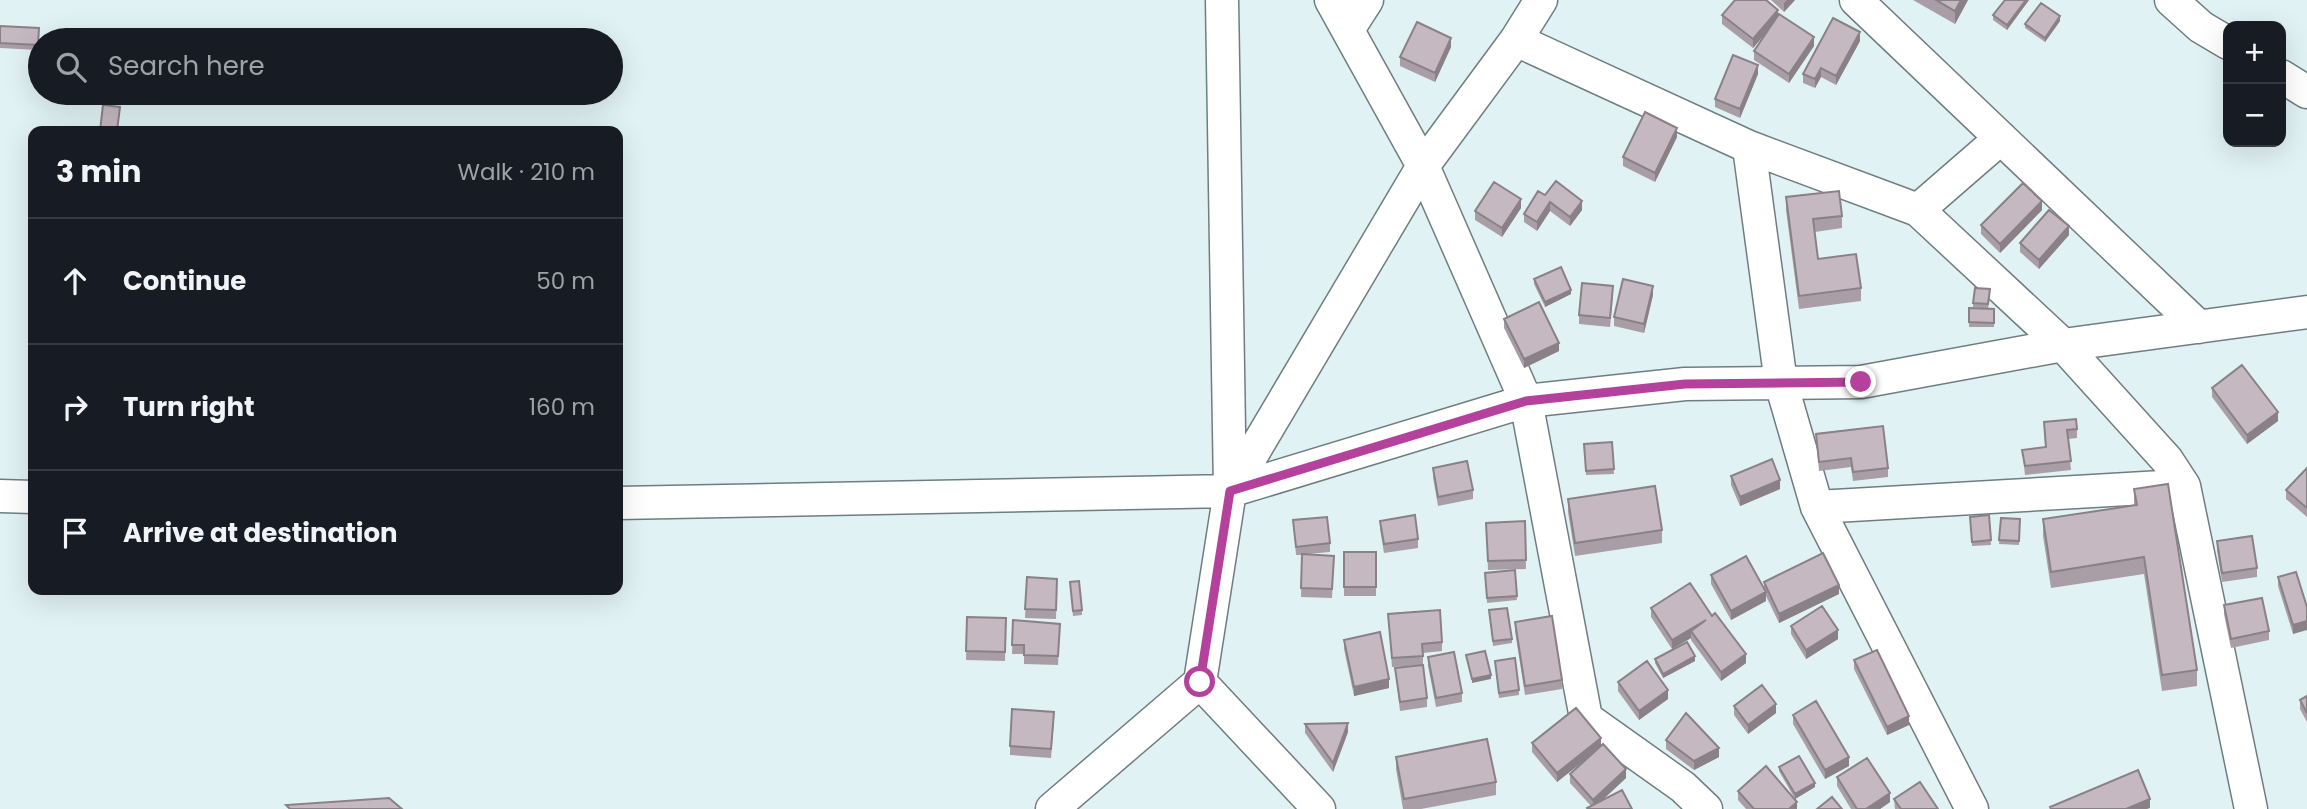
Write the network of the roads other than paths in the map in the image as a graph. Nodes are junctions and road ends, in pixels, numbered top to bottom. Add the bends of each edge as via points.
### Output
1 (1222, 0) edge
2 (1331, 0) edge
3 (1367, 0) edge
4 (1541, 0) edge
5 (1856, 0) edge
6 (2171, 0) edge
7 (1349, 28) junction
8 (1516, 40) junction
9 (2223, 40) edge
10 (2286, 79) edge
11 (2307, 92) edge
12 (2001, 138) junction
13 (1749, 147) junction
14 (1423, 166) junction
15 (1918, 209) junction
16 (2307, 312) edge
17 (2199, 327) junction
18 (2063, 345) junction
19 (1781, 383) junction
20 (1526, 401) junction
21 (2184, 486) junction
22 (1230, 491) junction
23 (0, 496) edge
24 (28, 496) edge
25 (623, 503) edge
26 (1816, 507) junction
27 (1200, 682) junction
28 (1052, 809) edge
29 (1319, 809) edge
30 (1706, 809) edge
31 (1972, 809) edge
32 (2251, 809) edge

1 - 22 street
2 - 7 street
3 - 7 street
4 - 8 street
5 - 12 street
6 - 9 street
7 - 14 street
8 - 13 street
8 - 14 street
10 - 11 street
12 - 15 street
12 - 17 street
13 - 15 street
13 - 19 street
14 - 20 street
14 - 22 street
15 - 18 street
16 - 17 street
17 - 18 street
18 - 19 street via 1861,382
18 - 21 street via 2167,460
19 - 20 street via 1685,384
19 - 26 street
20 - 22 street
20 - 30 street via 1586,718 1683,787
21 - 26 street
21 - 32 street
22 - 25 street
22 - 27 street
23 - 24 street
26 - 31 street
27 - 28 street
27 - 29 street

